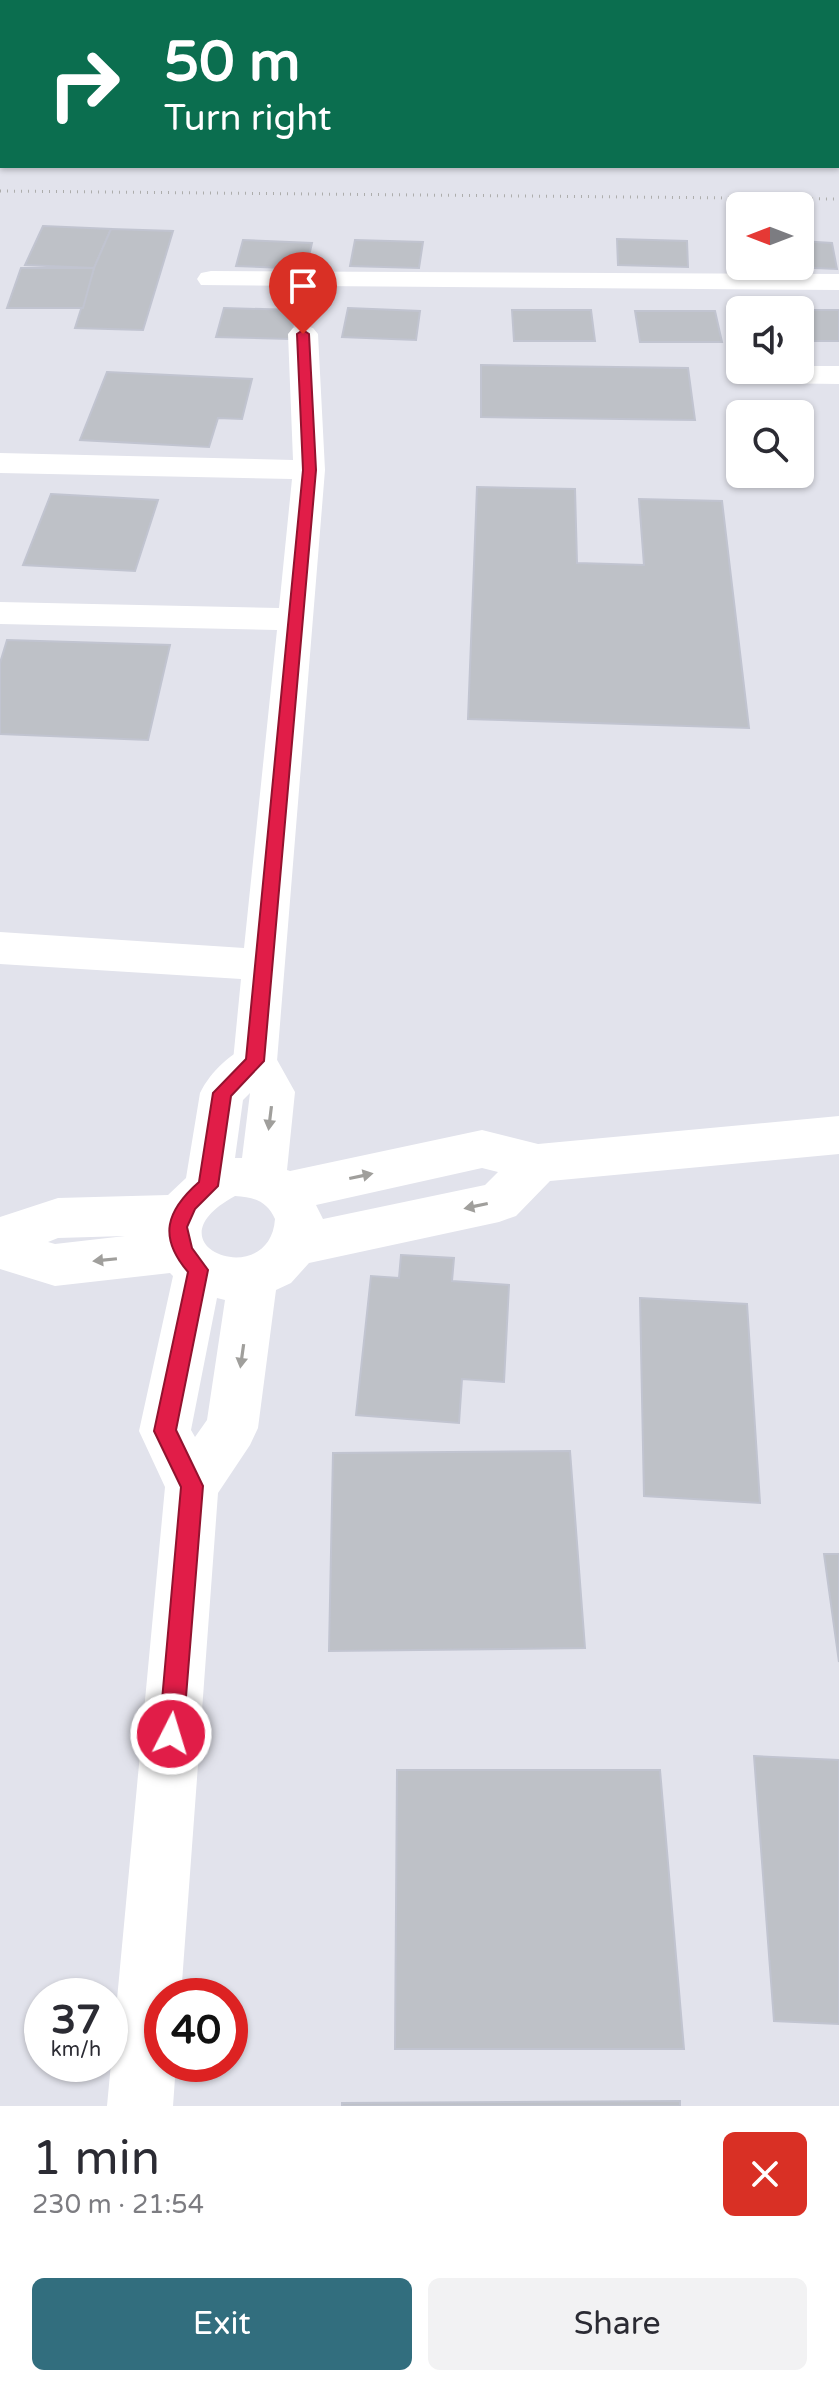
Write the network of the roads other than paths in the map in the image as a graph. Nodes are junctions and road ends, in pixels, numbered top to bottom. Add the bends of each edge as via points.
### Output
1 (211, 279) dead end
2 (839, 282) edge
3 (303, 334) dead end
4 (814, 375) edge
5 (839, 375) edge
6 (0, 463) edge
7 (309, 470) junction
8 (0, 613) edge
9 (296, 619) junction
10 (0, 948) edge
11 (264, 965) junction
12 (255, 1061) junction
13 (839, 1135) edge
14 (538, 1163) junction
15 (274, 1186) junction
16 (192, 1230) junction
17 (0, 1238) edge
18 (294, 1246) junction
19 (0, 1248) edge
20 (253, 1278) junction
21 (192, 1486) junction
22 (140, 2106) edge

1 - 2 street
3 - 7 street
4 - 5 street
6 - 7 street
7 - 9 street
8 - 9 street
9 - 11 street
10 - 11 street
11 - 12 street
12 -> 15 street via 273,1092
12 - 16 street via 222,1093
13 - 14 street
15 -> 14 street via 482,1149
14 -> 18 street via 499,1202
15 - 16 street via 235,1177
15 - 18 street via 299,1217
16 - 17 street via 58,1218
16 -> 19 street via 55,1265
16 - 20 street via 214,1278
16 - 21 street via 165,1431
18 - 20 street via 285,1260
20 -> 21 street via 232,1428
21 - 22 street

